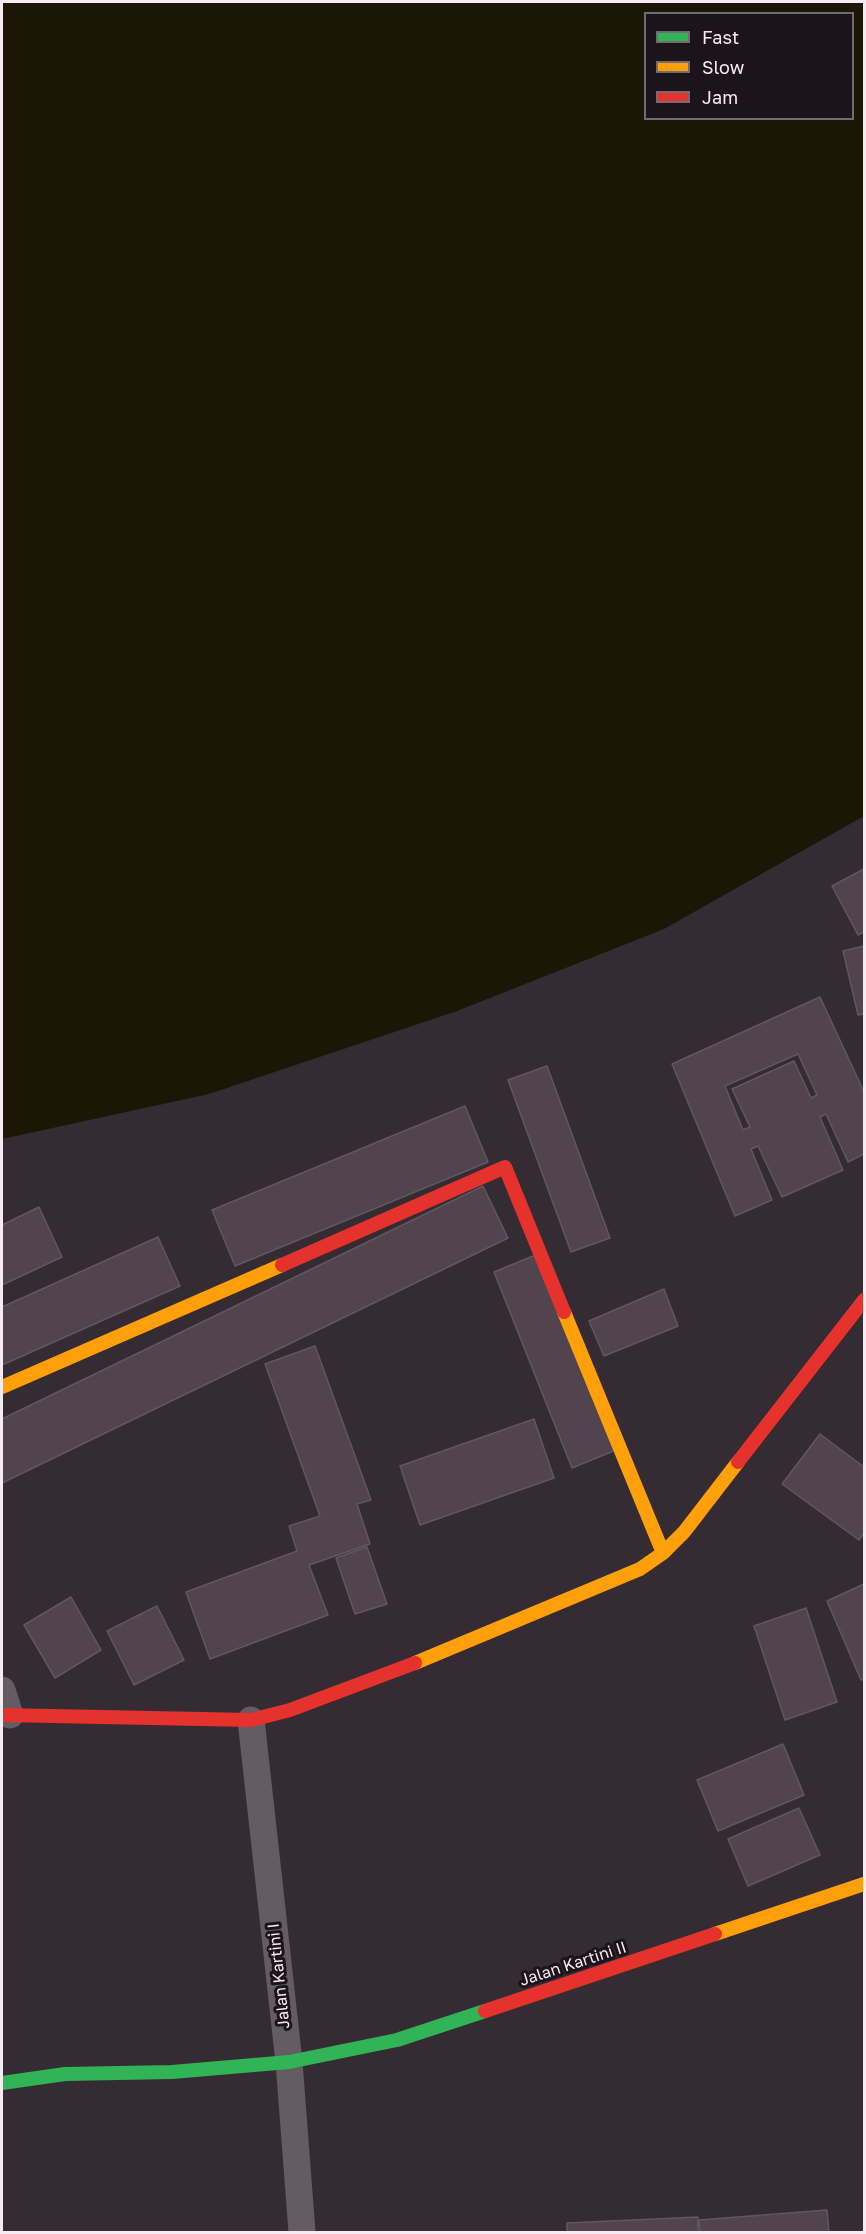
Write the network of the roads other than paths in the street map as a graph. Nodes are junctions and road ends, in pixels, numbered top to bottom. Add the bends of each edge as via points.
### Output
1 (864, 1300) edge
2 (2, 1387) edge
3 (663, 1553) junction
4 (2, 1690) edge
5 (6, 1715) edge
6 (251, 1720) junction
7 (864, 1884) edge
8 (289, 2062) junction
9 (2, 2083) edge
10 (302, 2232) edge

1 - 3 main road via 684,1532
2 - 3 main road via 505,1167
3 - 6 main road via 640,1569 394,1672
4 - 5 street
5 - 6 main road
6 - 8 street, Jalan Kartini I
7 - 8 main road, Jalan Kartini II via 397,2040
8 - 9 main road, Jalan Kartini II via 172,2072 65,2074
8 - 10 street, Jalan Kartini I

